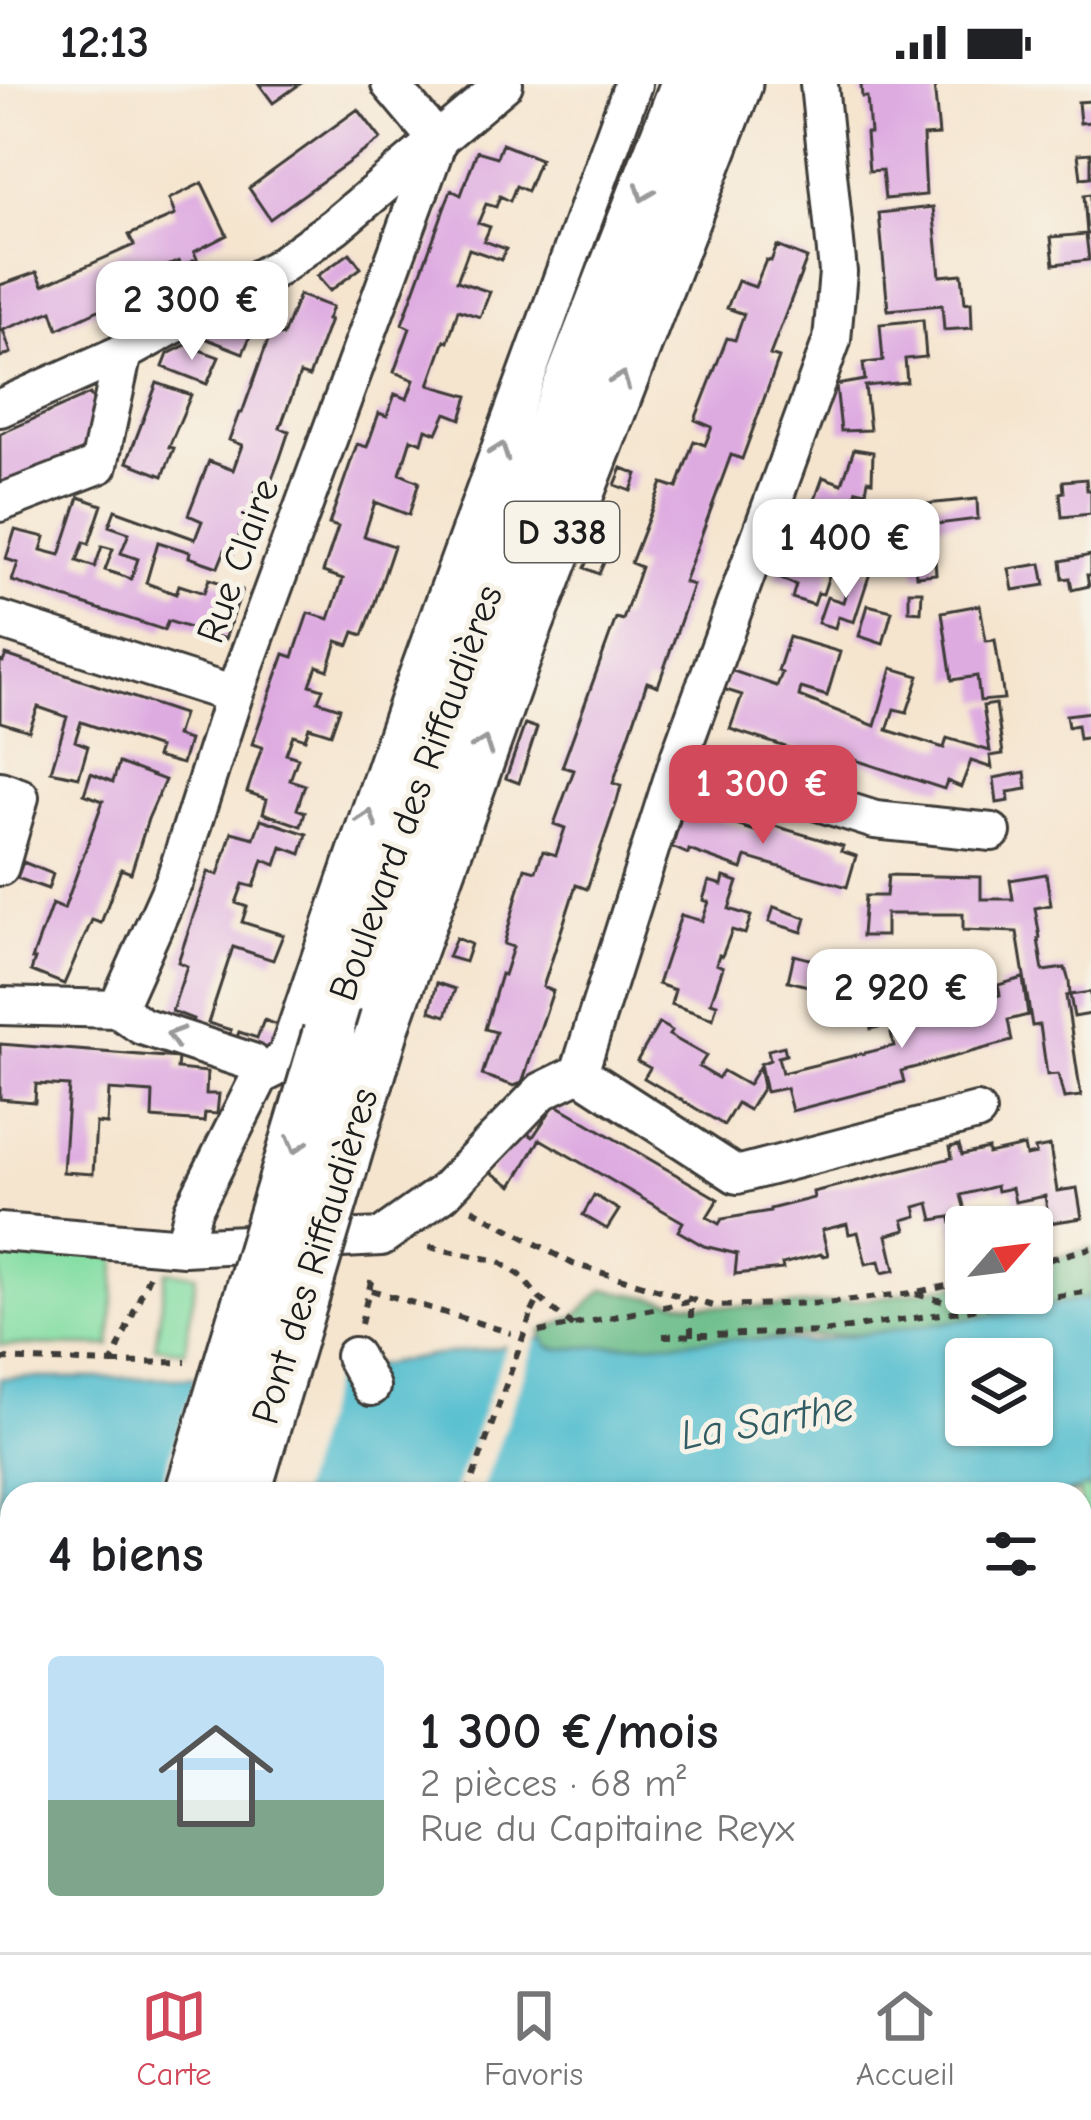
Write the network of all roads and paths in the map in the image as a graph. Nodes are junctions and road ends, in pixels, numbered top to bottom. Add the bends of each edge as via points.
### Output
1 (390, 84) edge
2 (504, 84) edge
3 (633, 84) edge
4 (687, 84) edge
5 (736, 84) edge
6 (819, 84) edge
7 (438, 141) junction
8 (123, 353) junction
9 (0, 408) edge
10 (0, 503) edge
11 (0, 620) edge
12 (234, 695) junction
13 (679, 758) junction
14 (0, 790) edge
15 (992, 832) dead end
16 (0, 867) edge
17 (0, 1006) edge
18 (117, 1009) junction
19 (386, 1018) joint
20 (329, 1033) joint
21 (579, 1073) junction
22 (260, 1076) junction
23 (977, 1112) dead end
24 (442, 1193) junction
25 (0, 1232) edge
26 (381, 1237) junction
27 (184, 1247) junction
28 (1091, 1248) edge
29 (1053, 1258) edge
30 (945, 1286) edge
31 (369, 1290) dead end
32 (1091, 1291) edge
33 (912, 1293) junction
34 (1053, 1297) edge
35 (538, 1298) junction
36 (692, 1301) junction
37 (945, 1302) edge
38 (947, 1314) edge
39 (573, 1326) junction
40 (511, 1333) dead end
41 (539, 1333) dead end
42 (663, 1336) dead end
43 (691, 1336) junction
44 (0, 1359) edge
45 (201, 1361) dead end
46 (112, 1364) junction
47 (195, 1482) edge
48 (248, 1482) edge
49 (471, 1482) edge

1 - 7 street
2 - 7 street
22 -> 3 street via 286,1055
4 -> 20 highway, Boulevard des Riffaudières / D 338 via 470,641
19 -> 5 highway, Boulevard des Riffaudières / D 338 via 524,632
6 - 13 street via 838,272 832,340
7 - 8 street via 277,268
7 - 12 street, Rue Claire
8 - 9 street
8 - 10 street via 99,465
11 - 12 street
12 - 18 street, Rue Claire via 175,879
13 - 15 street via 875,820
13 - 21 street
14 - 16 street via 20,797
17 - 18 street
22 -> 18 street via 252,1062 142,1026
19 - 48 highway, Pont des Riffaudières / D 338, bridge
20 -> 47 highway, Pont des Riffaudières / D 338, bridge
21 - 23 street via 737,1174
21 - 24 street via 542,1091
22 - 27 street
24 - 26 street
24 - 36 path via 573,1264
25 - 27 street
26 - 27 street
26 - 35 path via 498,1261
27 - 46 path via 149,1274
28 - 29 path
30 - 33 path
31 - 40 path
32 - 34 path
33 - 36 path via 826,1304
33 - 37 path
35 - 39 path
35 - 49 path, bridge
36 - 39 path
36 - 43 path
38 - 43 path via 823,1332
39 - 41 path
42 - 43 path
44 - 46 path
45 - 46 path

